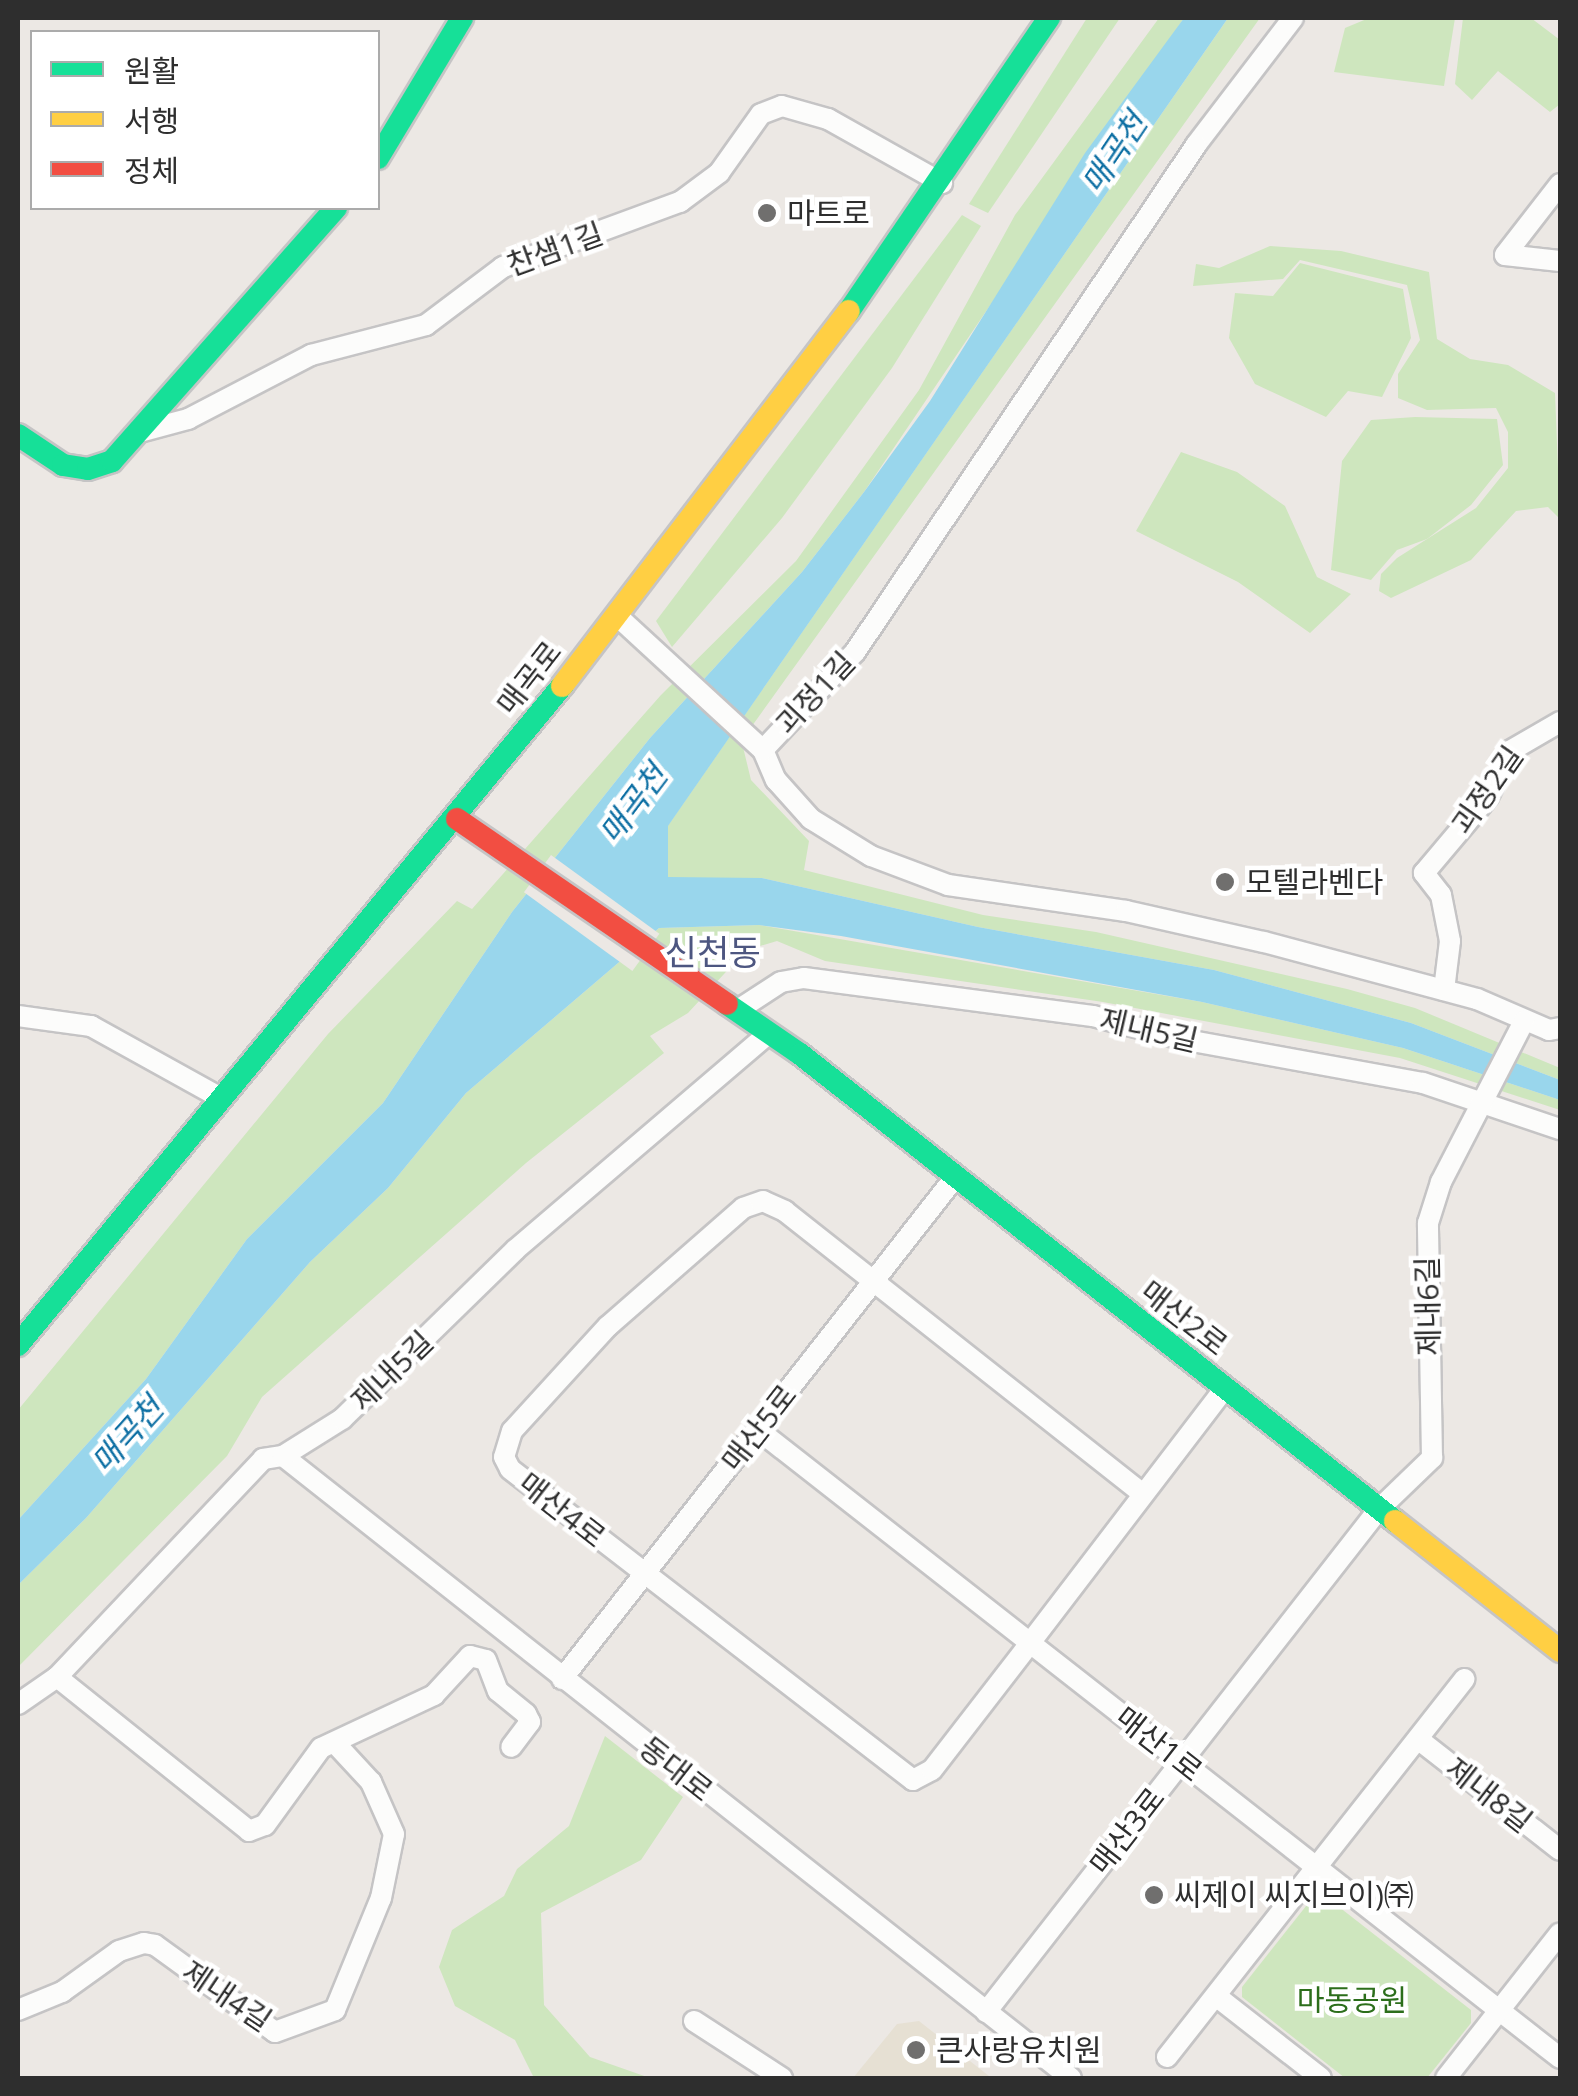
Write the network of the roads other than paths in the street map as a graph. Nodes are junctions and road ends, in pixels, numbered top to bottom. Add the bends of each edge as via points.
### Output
1 (462, 18) edge
2 (1049, 18) edge
3 (1293, 18) edge
4 (380, 155) edge
5 (942, 183) junction
6 (1560, 184) edge
7 (334, 210) edge
8 (1560, 261) edge
9 (143, 431) junction
10 (21, 444) edge
11 (616, 616) junction
12 (1560, 722) edge
13 (763, 750) junction
14 (457, 819) junction
15 (1444, 990) junction
16 (730, 1005) junction
17 (18, 1016) edge
18 (1560, 1028) edge
19 (1520, 1030) junction
20 (770, 1032) junction
21 (221, 1098) junction
22 (1485, 1098) junction
23 (1560, 1129) edge
24 (956, 1176) junction
25 (874, 1281) junction
26 (18, 1345) edge
27 (1224, 1388) junction
28 (758, 1430) junction
29 (283, 1456) junction
30 (1143, 1494) junction
31 (1379, 1509) junction
32 (644, 1574) junction
33 (1030, 1643) junction
34 (1560, 1651) edge
35 (56, 1677) junction
36 (562, 1679) junction
37 (1464, 1679) dead end
38 (18, 1704) edge
39 (1418, 1739) junction
40 (334, 1742) junction
41 (511, 1747) dead end
42 (1181, 1762) junction
43 (1560, 1850) edge
44 (1318, 1868) junction
45 (1560, 1934) edge
46 (1216, 1996) junction
47 (18, 2010) edge
48 (1499, 2010) junction
49 (986, 2012) junction
50 (694, 2022) dead end
51 (1167, 2058) dead end
52 (1560, 2058) edge
53 (782, 2078) edge
54 (1071, 2078) edge
55 (1321, 2078) edge
56 (1446, 2078) edge

1 - 4 street
2 - 5 street, 매곡로
3 - 13 street, 괴정1길 via 1196,145 854,652
5 - 9 street, 찬샘1길 via 828,119 782,106 761,114 719,173 680,202 503,266 426,325 311,355 188,419
5 - 11 street, 매곡로 via 753,444
6 - 8 street via 1505,255
7 - 9 street
9 - 10 street via 112,461 88,469 63,466
11 - 13 street
11 - 14 street, 매곡로
12 - 15 street, 괴정2길 via 1510,751 1488,796 1424,872 1441,895 1450,941
13 - 15 street, 괴정1길 via 776,780 810,818 871,856 948,885 1126,910
14 - 16 street, 매산2로
14 - 21 street, 매곡로
15 - 19 street, 괴정1길
16 - 20 street, 매산2로
16 - 22 street, 제내5길 via 804,978 904,989 1093,1016
17 - 21 street via 91,1026
18 - 19 street, 괴정1길
19 - 22 street, 제내6길
20 - 24 street, 매산2로
20 - 29 street, 제내5길 via 516,1250 342,1419
21 - 26 street, 매곡로
22 - 23 street, 제내5길
22 - 31 street, 제내6길 via 1440,1182 1428,1223 1432,1458
24 - 25 street, 매산5로
24 - 27 street, 매산2로
25 - 28 street, 매산5로
25 - 30 street, 매산4로
25 - 32 street, 매산4로 via 785,1210 752,1202 608,1326 512,1431 504,1457 510,1469
27 - 30 street, 매산4로
27 - 31 street, 매산2로
28 - 32 street, 매산5로
28 - 33 street, 매산1로
29 - 35 street, 제내5길 via 263,1459
29 - 36 street, 동대로
30 - 33 street, 매산4로
31 - 34 street, 매산2로
31 - 42 street, 매산3로
32 - 33 street, 매산4로 via 914,1780 932,1770
32 - 36 street, 매산5로
33 - 42 street, 매산1로
35 - 38 street, 제내5길
35 - 40 street via 249,1832 265,1825 307,1760
36 - 49 street, 동대로
37 - 39 street, 제내8길
39 - 43 street, 제내8길
39 - 44 street, 제내8길
40 - 41 street via 424,1701 476,1656 490,1666 498,1691 530,1722
40 - 47 street, 제내4길 via 372,1782 394,1834 382,1898 335,2010 275,2032 156,1945 144,1944 119,1951 62,1992
42 - 44 street, 매산1로
42 - 49 street, 매산3로
44 - 46 street, 제내8길
44 - 48 street, 매산1로
45 - 48 street
46 - 51 street, 제내8길
46 - 55 street
48 - 52 street, 매산1로
48 - 56 street
49 - 54 street, 동대로
50 - 53 street

